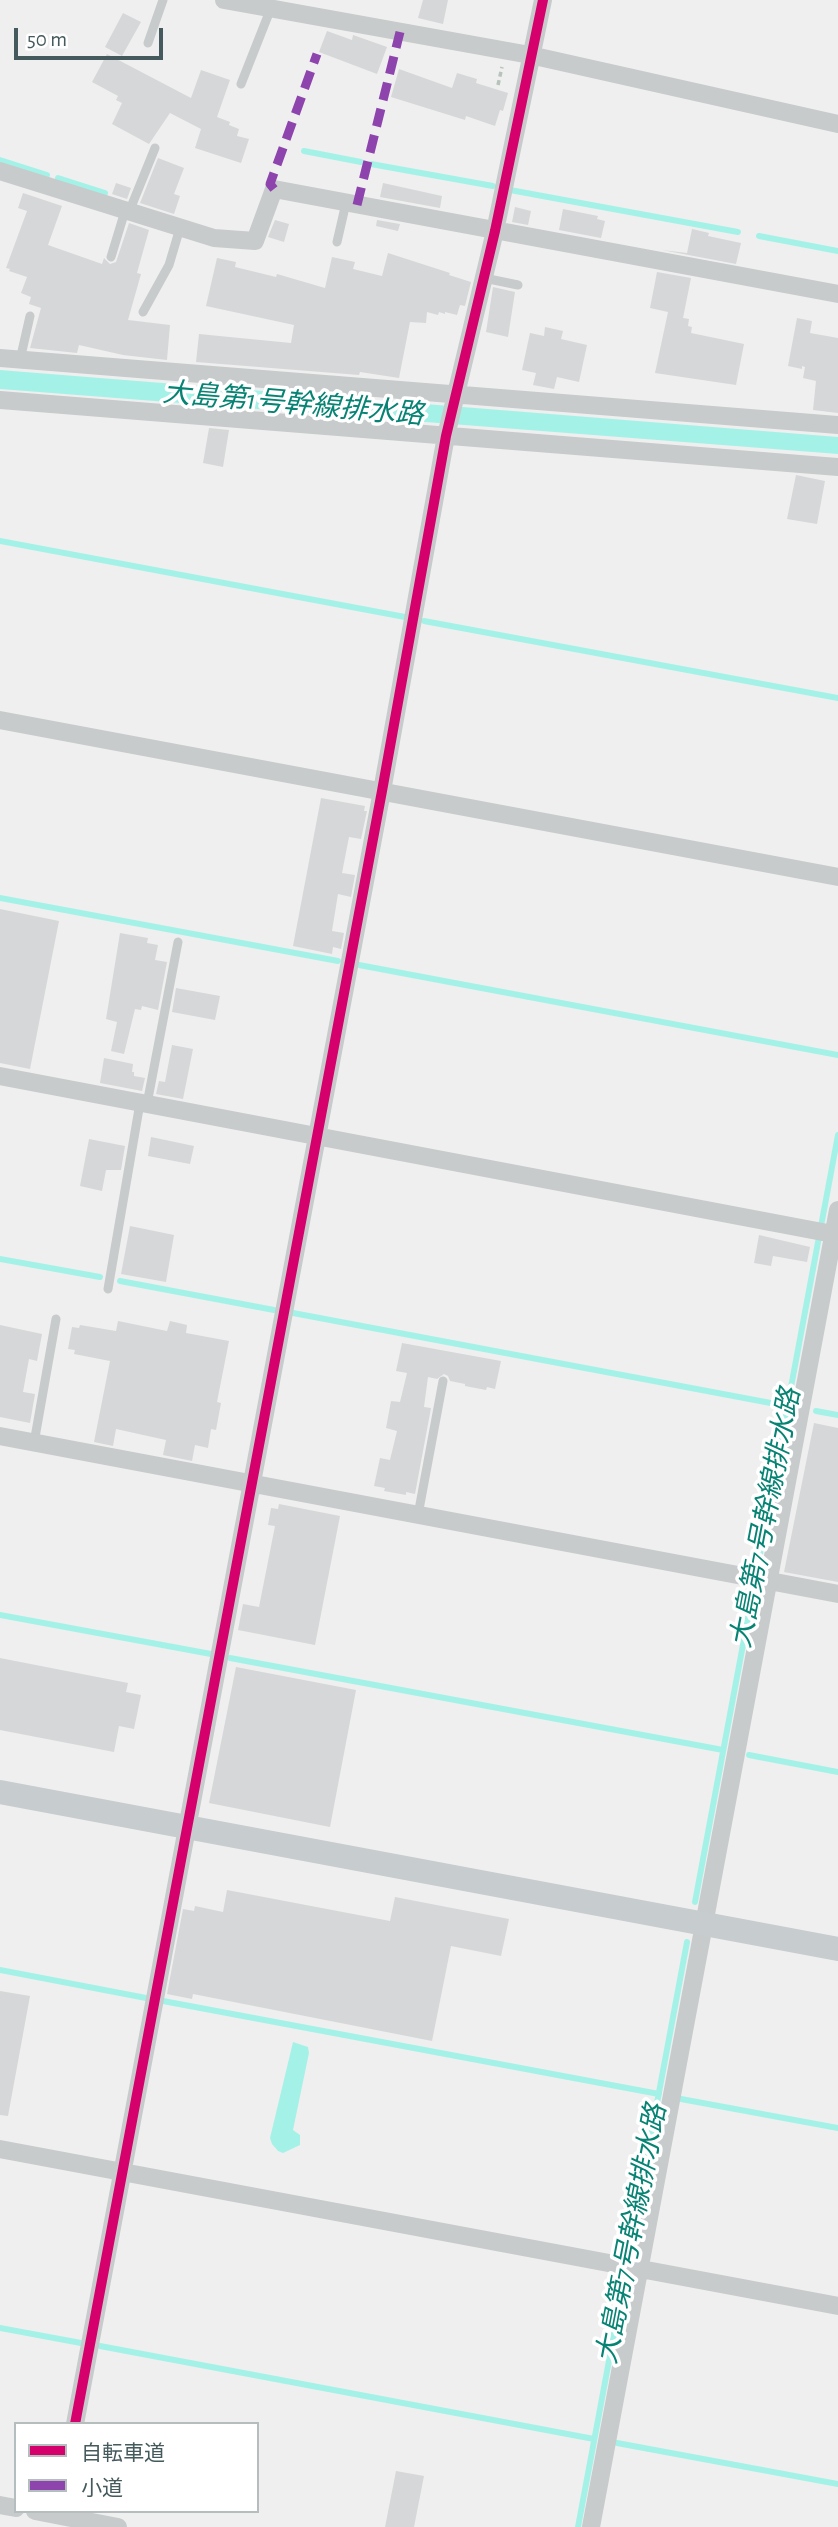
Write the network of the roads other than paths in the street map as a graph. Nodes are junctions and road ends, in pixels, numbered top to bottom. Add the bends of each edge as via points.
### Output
1 (163, 0) edge
2 (224, 0) edge
3 (543, 0) edge
4 (271, 8) junction
5 (148, 43) dead end
6 (530, 55) junction
7 (241, 84) dead end
8 (838, 124) edge
9 (155, 148) dead end
10 (0, 171) edge
11 (346, 203) junction
12 (127, 211) junction
13 (180, 228) junction
14 (495, 231) junction
15 (337, 242) dead end
16 (111, 257) dead end
17 (484, 278) junction
18 (518, 285) dead end
19 (838, 294) edge
20 (144, 312) dead end
21 (30, 316) dead end
22 (0, 359) edge
23 (20, 360) junction
24 (455, 398) junction
25 (0, 400) edge
26 (838, 425) edge
27 (447, 433) junction
28 (838, 467) edge
29 (0, 720) edge
30 (382, 791) junction
31 (838, 877) edge
32 (178, 942) dead end
33 (0, 1076) edge
34 (144, 1103) junction
35 (317, 1136) junction
36 (838, 1210) edge
37 (829, 1232) edge
38 (108, 1289) dead end
39 (56, 1319) dead end
40 (443, 1381) dead end
41 (0, 1436) edge
42 (34, 1443) junction
43 (251, 1484) junction
44 (418, 1515) junction
45 (760, 1580) junction
46 (838, 1594) edge
47 (0, 1792) edge
48 (187, 1827) junction
49 (704, 1924) junction
50 (838, 1949) edge
51 (0, 2149) edge
52 (122, 2172) junction
53 (630, 2267) junction
54 (838, 2306) edge
55 (75, 2422) edge
56 (58, 2513) edge
57 (116, 2527) edge
58 (591, 2527) edge

1 - 5 lane
2 - 4 street
3 - 6 street
4 - 6 street
4 - 7 lane
6 - 8 street
6 - 14 street
9 - 12 lane
10 - 12 street
11 - 13 street via 274,189 255,241 214,239
11 - 14 street
11 - 15 lane
12 - 13 street
12 - 16 lane
13 - 20 lane via 169,265
14 - 17 street
14 - 19 street
17 - 18 lane
17 - 24 street
21 - 23 lane
22 - 23 street
23 - 24 street
24 - 26 street
24 - 27 street
25 - 27 street
27 - 28 street
27 - 30 street
29 - 30 street
30 - 31 street
30 - 35 street
32 - 34 lane
33 - 34 street
34 - 35 street
34 - 38 lane
35 - 37 street
35 - 43 street
36 - 37 street
37 - 45 street
39 - 42 lane
40 - 44 lane
41 - 42 street
42 - 43 street
43 - 44 street
43 - 48 street
44 - 45 street
45 - 46 street
45 - 49 street
47 - 48 street
48 - 49 street
48 - 52 street
49 - 50 street
49 - 53 street
51 - 52 street
52 - 53 street
52 - 55 street
53 - 54 street
53 - 58 street
56 - 57 street

